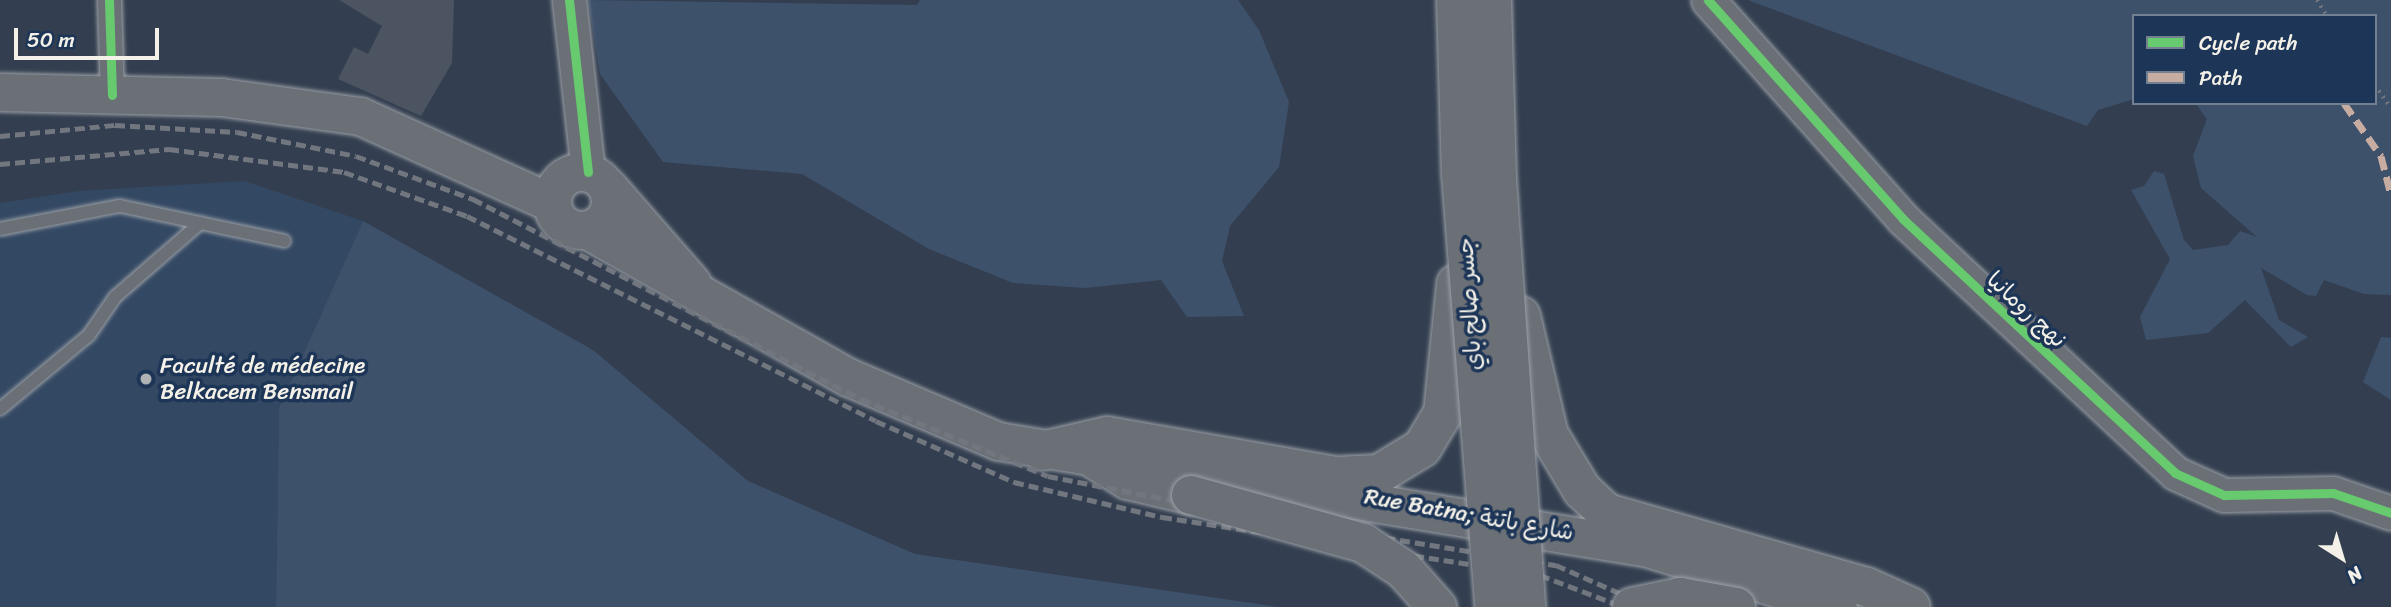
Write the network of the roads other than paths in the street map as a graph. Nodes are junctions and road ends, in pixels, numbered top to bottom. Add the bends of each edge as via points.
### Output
1 (109, 0) edge
2 (569, 0) edge
3 (1456, 0) edge
4 (1493, 0) edge
5 (1708, 0) edge
6 (0, 92) edge
7 (112, 95) junction
8 (1479, 176) junction
9 (598, 179) junction
10 (552, 203) junction
11 (201, 223) junction
12 (0, 229) edge
13 (587, 230) junction
14 (284, 241) dead end
15 (699, 291) junction
16 (0, 409) edge
17 (1042, 451) junction
18 (1091, 457) junction
19 (2391, 513) edge
20 (1437, 607) edge
21 (1494, 607) edge
22 (1526, 607) edge
23 (1632, 607) edge
24 (1736, 607) edge
25 (1838, 607) edge
26 (1911, 607) edge

1 - 7 street
2 - 9 street
3 - 8 highway, جسر صالح باي, bridge
4 - 8 highway, bridge
5 - 19 street, نهج رومانيا via 1903,219 2175,473 2224,495 2333,493
6 - 7 main road
7 - 10 main road via 221,97 360,116
8 - 17 highway, bridge via 1443,413 1422,448 1394,468 1356,477 1197,447 1107,436
8 - 21 highway, جسر صالح باي, bridge
8 - 22 highway, bridge
8 - 26 highway, bridge via 1534,394 1555,446 1582,490 1634,526 1831,576
9 - 10 main road via 565,176
9 - 13 main road via 608,213
9 - 15 main road
10 - 13 main road via 563,225
11 - 12 lane via 120,206
11 - 14 lane
11 - 16 lane via 115,297 89,335
13 - 15 main road, Rue Batna; شارع باتنة
15 - 17 main road, Rue Batna; شارع باتنة via 901,404 955,428
17 - 18 main road, Rue Batna; شارع باتنة
18 - 20 highway, bridge via 1128,480 1363,543 1404,570
18 - 25 main road, Rue Batna; شارع باتنة via 1354,495 1648,548
23 - 24 highway, bridge via 1680,597

